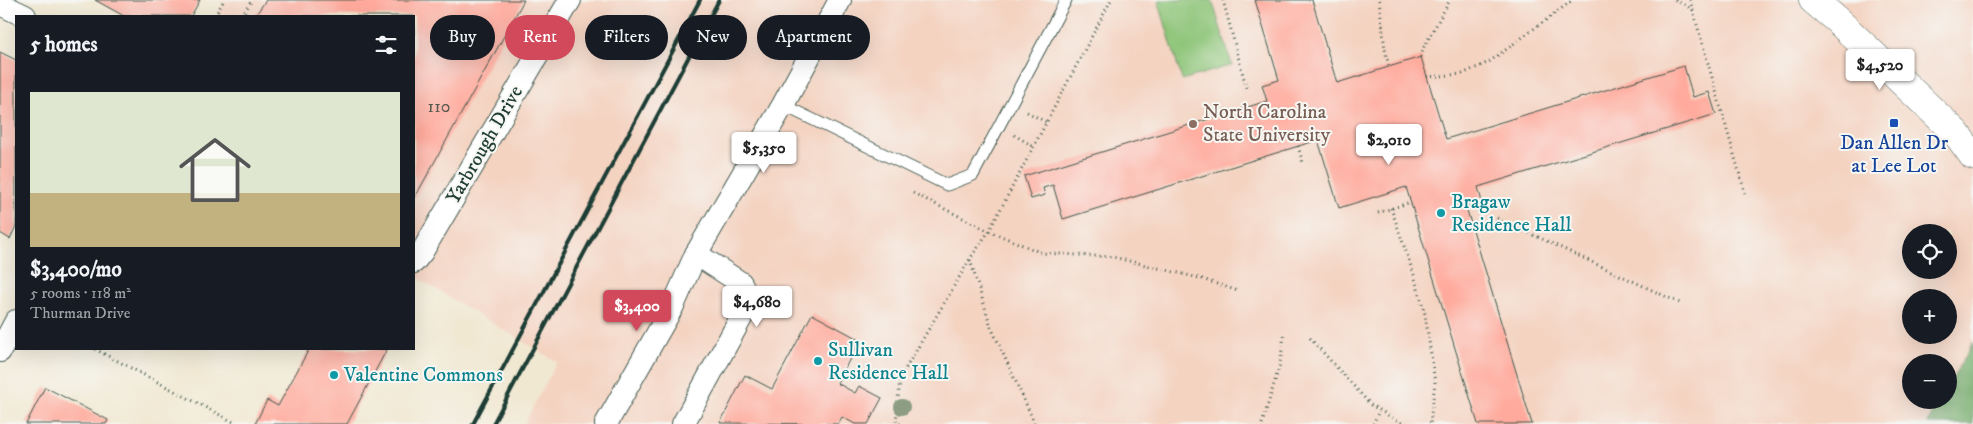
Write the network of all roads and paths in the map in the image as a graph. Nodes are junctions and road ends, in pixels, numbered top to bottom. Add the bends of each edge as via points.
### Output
1 (224, 0) edge
2 (252, 0) edge
3 (570, 0) edge
4 (840, 0) edge
5 (1066, 0) edge
6 (1111, 0) edge
7 (1223, 0) edge
8 (1379, 0) edge
9 (1450, 0) edge
10 (1573, 0) edge
11 (1675, 0) edge
12 (1690, 0) edge
13 (1813, 0) edge
14 (0, 4) edge
15 (1693, 10) junction
16 (23, 15) edge
17 (216, 15) edge
18 (243, 15) edge
19 (1421, 57) dead end
20 (1389, 67) dead end
21 (1427, 77) dead end
22 (1247, 90) dead end
23 (783, 106) junction
24 (1298, 146) dead end
25 (1973, 156) edge
26 (1302, 163) dead end
27 (908, 191) dead end
28 (1745, 193) dead end
29 (1411, 202) dead end
30 (1390, 208) junction
31 (1378, 213) dead end
32 (1496, 218) dead end
33 (989, 231) junction
34 (696, 254) junction
35 (970, 259) junction
36 (415, 261) edge
37 (1238, 291) dead end
38 (1682, 304) dead end
39 (15, 323) edge
40 (1284, 335) dead end
41 (1310, 338) dead end
42 (97, 350) edge
43 (0, 351) edge
44 (1379, 411) junction
45 (238, 424) edge
46 (606, 424) edge
47 (683, 424) edge
48 (900, 424) edge
49 (1035, 424) edge
50 (1262, 424) edge
51 (1373, 424) edge
52 (1403, 424) edge
53 (1430, 424) edge

1 - 17 path
2 - 18 path
3 - 36 street, Yarbrough Drive
4 - 23 street
5 - 23 lane via 973,176 947,184
6 - 33 path
7 - 22 path
8 - 20 path
9 - 19 path
10 - 21 path via 1489,62 1462,74
11 - 15 path
12 - 15 path
13 - 25 street via 1956,133
14 - 16 street
15 - 28 path
23 - 34 street
24 - 26 path
27 - 33 path
29 - 30 path
30 - 31 path
30 - 53 path via 1425,314 1435,382
32 - 38 path
33 - 35 path
33 - 37 path via 1042,254 1113,257
34 - 46 street via 673,306
34 - 47 street via 741,283 746,300 741,318
35 - 48 path via 900,378 896,422
35 - 49 path via 991,327
39 - 43 street
40 - 50 path via 1280,364
41 - 44 path
42 - 45 path
44 - 51 path
44 - 52 path

